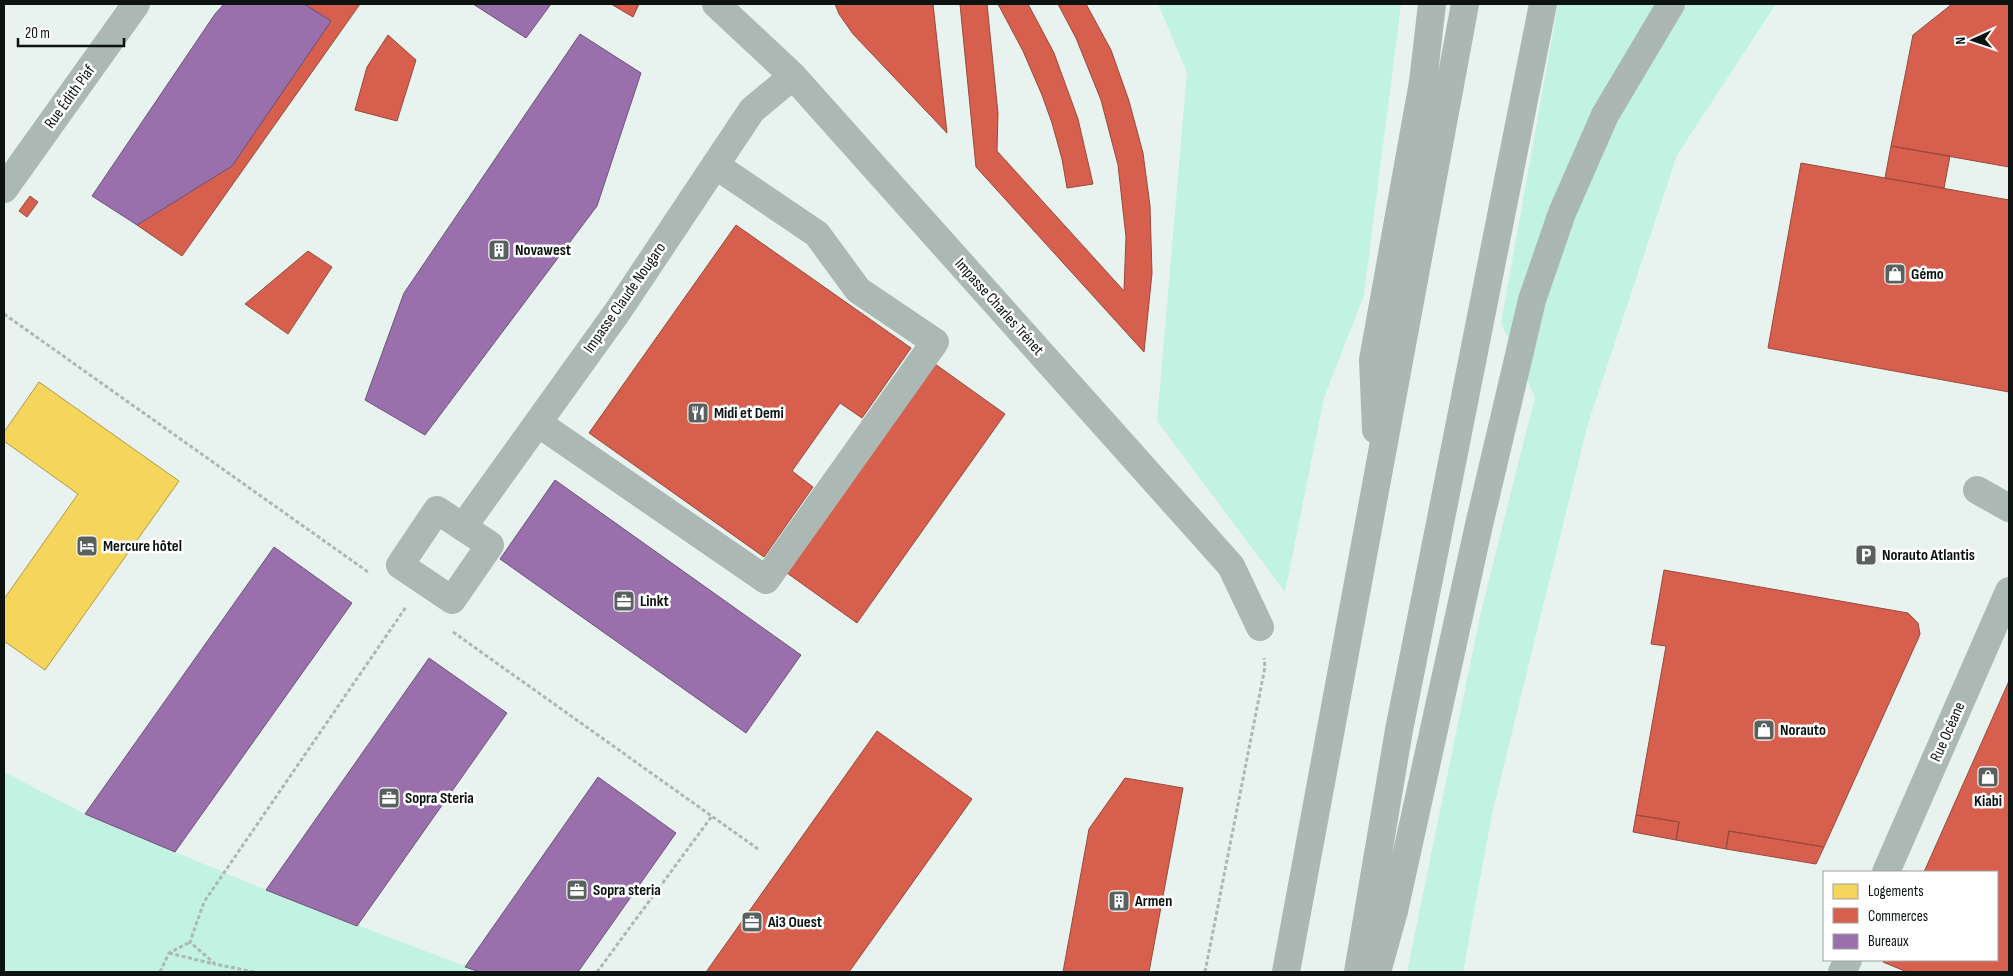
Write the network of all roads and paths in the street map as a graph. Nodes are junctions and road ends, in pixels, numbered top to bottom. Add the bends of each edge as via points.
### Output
1 (136, 4) edge
2 (1432, 4) edge
3 (1465, 4) edge
4 (1543, 4) edge
5 (1671, 4) edge
6 (734, 10) edge
7 (793, 76) junction
8 (715, 165) junction
9 (4, 189) edge
10 (538, 423) junction
11 (1378, 476) junction
12 (1977, 490) dead end
13 (2009, 508) edge
14 (463, 527) junction
15 (424, 582) junction
16 (2009, 591) edge
17 (1260, 627) joint
18 (712, 816) dead end
19 (1886, 871) edge
20 (190, 942) junction
21 (169, 953) junction
22 (215, 964) junction
23 (160, 972) edge
24 (254, 972) edge
25 (597, 972) edge
26 (1204, 972) edge
27 (1286, 972) edge
28 (1358, 972) edge
29 (1377, 972) edge

1 - 9 street, Rue Édith Piaf
2 - 11 highway via 1423,82 1373,360
3 - 11 highway
4 - 28 highway via 1399,730
5 - 29 highway via 1605,115 1562,213 1532,300 1394,911
6 - 7 street, Impasse Charles Trénet
7 - 8 street, Impasse Claude Nougaro via 752,110
7 - 17 street, Impasse Charles Trénet via 1231,566
8 - 10 street, Impasse Claude Nougaro via 618,311
8 - 10 street via 817,234 858,290 935,342 766,580
10 - 14 street, Impasse Claude Nougaro
11 - 27 highway
12 - 13 street
14 - 15 street via 437,510 400,565
14 - 15 street via 490,545 452,600
15 - 20 path via 204,902
16 - 19 street, Rue Océane
17 - 26 path via 1264,667
18 - 25 path
20 - 21 path
20 - 22 path
21 - 22 path
21 - 23 path
22 - 24 path

